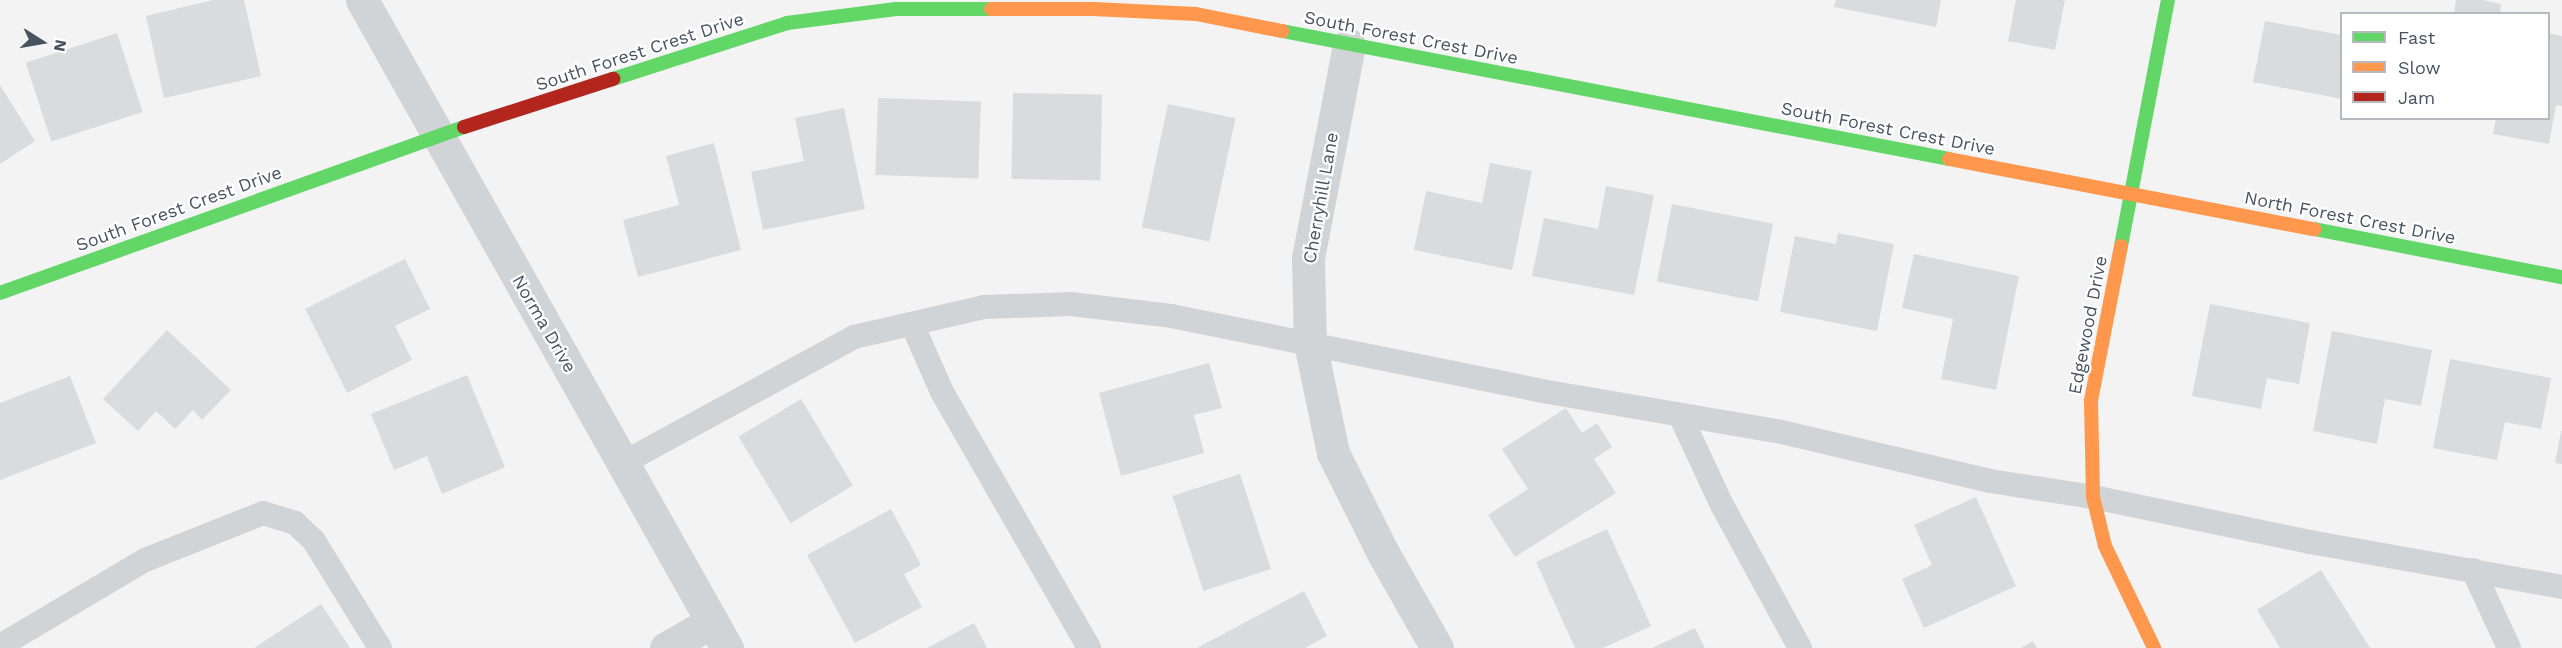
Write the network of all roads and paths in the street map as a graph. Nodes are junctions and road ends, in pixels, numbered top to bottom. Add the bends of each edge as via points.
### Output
1 (362, 0) edge
2 (2168, 0) edge
3 (1349, 45) junction
4 (437, 136) junction
5 (2131, 194) junction
6 (2562, 277) edge
7 (0, 293) edge
8 (912, 324) junction
9 (1310, 343) junction
10 (1680, 415) junction
11 (623, 463) junction
12 (2093, 497) junction
13 (2473, 570) junction
14 (2562, 587) edge
15 (720, 635) edge
16 (0, 646) edge
17 (380, 648) edge
18 (666, 648) edge
19 (1089, 648) edge
20 (1437, 648) edge
21 (1800, 648) edge
22 (2154, 648) edge
23 (2509, 648) edge

1 - 4 street, Norma Drive
2 - 5 street, Edgewood Drive
3 - 4 street, South Forest Crest Drive via 1196,15 1093,9 896,9 787,23
3 - 5 street, South Forest Crest Drive
3 - 9 street, Cherryhill Lane via 1308,258
4 - 7 street, South Forest Crest Drive
4 - 11 street, Norma Drive
5 - 6 street, North Forest Crest Drive
5 - 12 street, Edgewood Drive via 2091,401
8 - 9 lane via 984,307 1071,304 1171,316
8 - 11 lane via 854,337
8 - 19 lane via 942,392
9 - 10 lane
9 - 20 street, Cherryhill Lane via 1333,453
10 - 12 lane via 1777,431 1990,481
10 - 21 lane via 1722,505
11 - 15 street, Norma Drive
12 - 13 lane via 2310,542
12 - 22 street, Edgewood Drive via 2105,546
13 - 14 lane
13 - 23 lane
15 - 18 street
16 - 17 lane via 145,560 263,513 295,523 314,541

